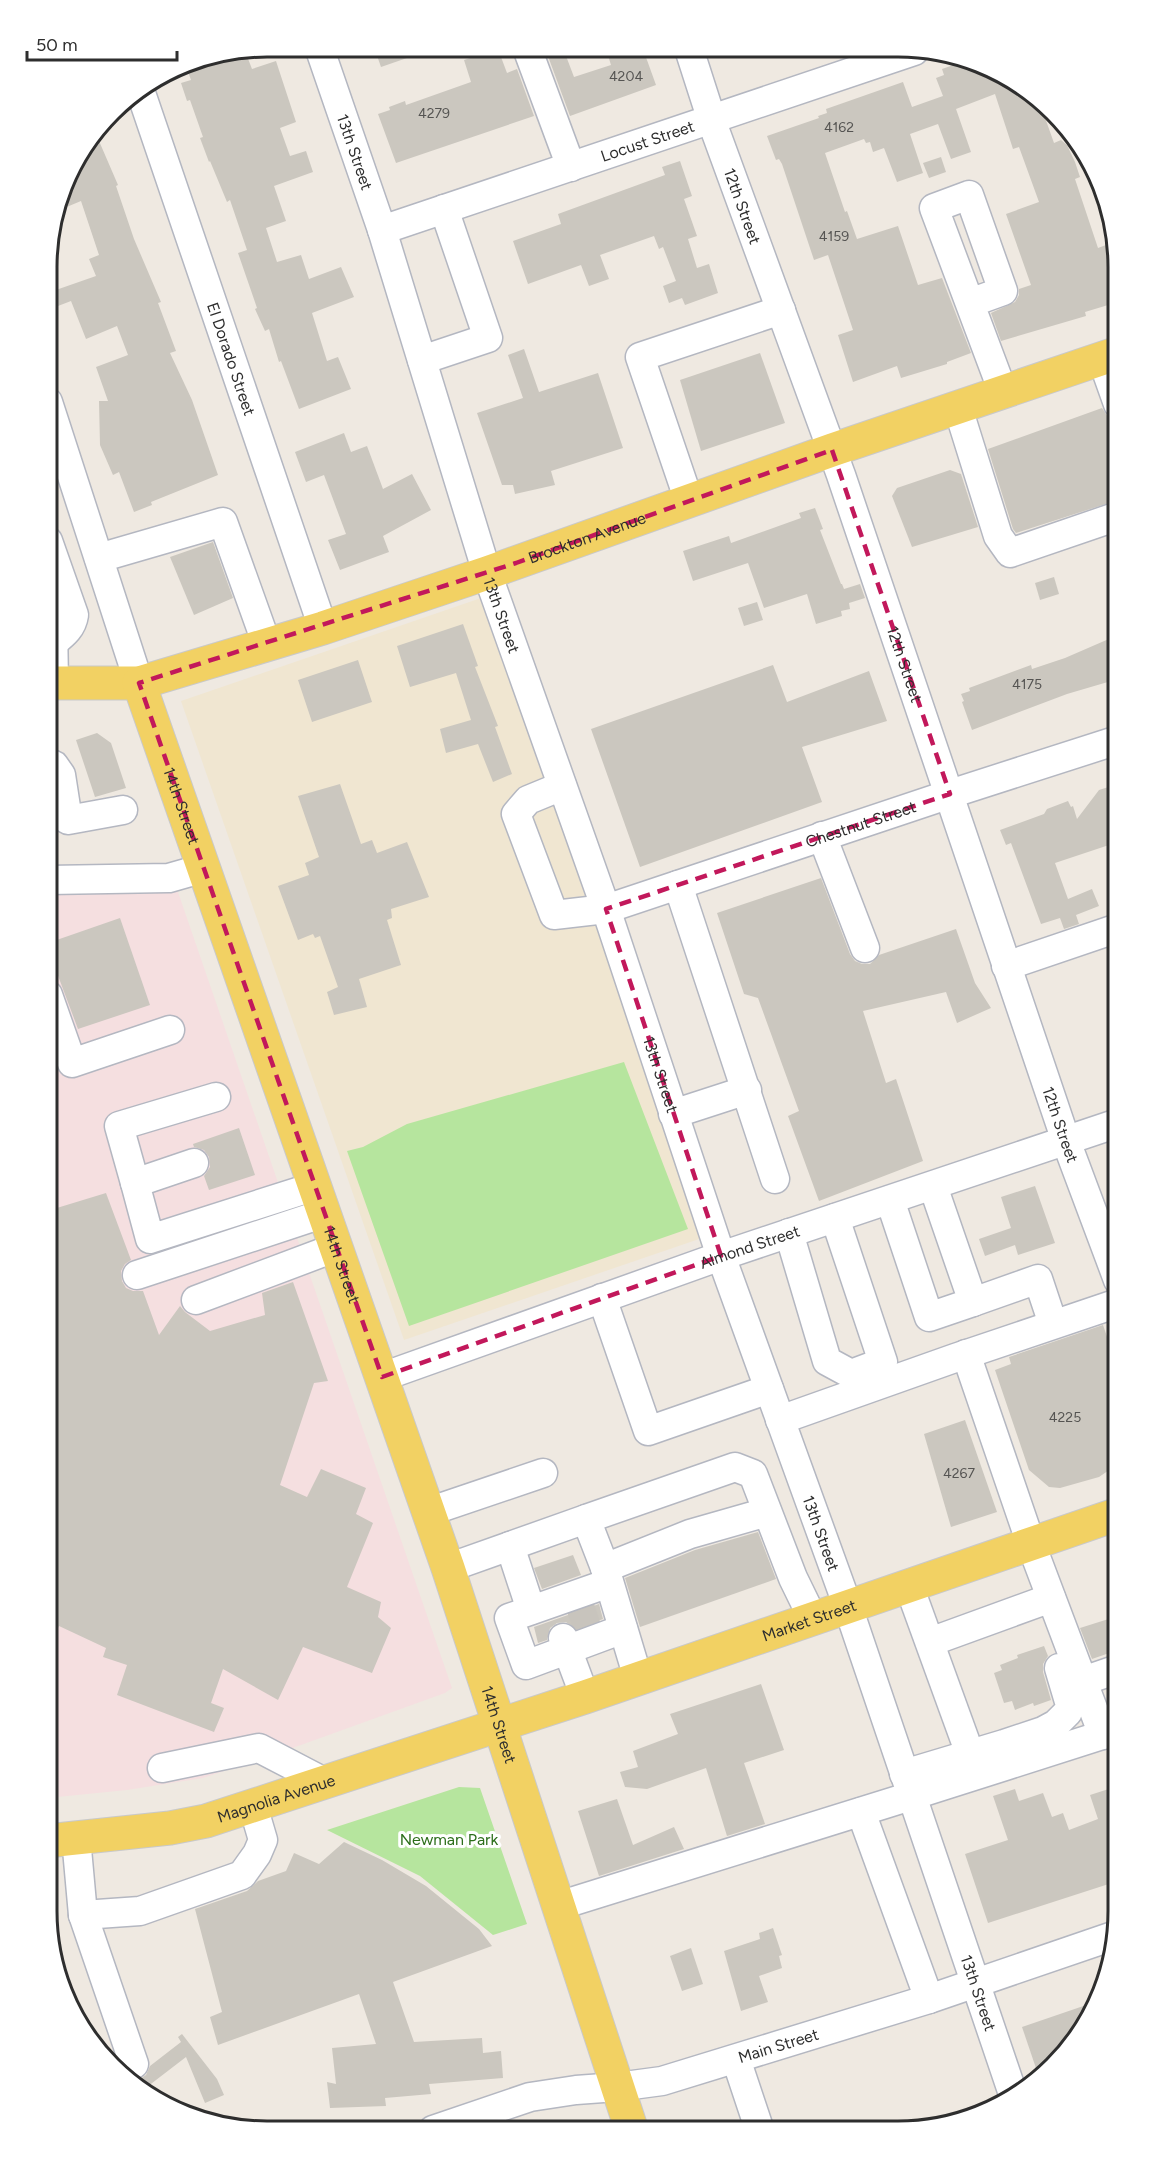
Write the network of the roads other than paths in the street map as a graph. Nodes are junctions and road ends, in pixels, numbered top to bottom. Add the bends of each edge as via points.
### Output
1 (330, 57) edge
2 (530, 57) edge
3 (691, 57) edge
4 (896, 57) edge
5 (143, 97) edge
6 (711, 120) junction
7 (571, 167) junction
8 (444, 209) junction
9 (382, 230) junction
10 (970, 303) dead end
11 (781, 310) junction
12 (1108, 357) edge
13 (422, 360) junction
14 (1003, 392) junction
15 (958, 408) junction
16 (832, 450) junction
17 (57, 452) edge
18 (689, 501) junction
19 (1108, 519) edge
20 (99, 558) junction
21 (57, 567) edge
22 (487, 573) junction
23 (323, 628) junction
24 (57, 640) edge
25 (267, 645) junction
26 (57, 683) edge
27 (139, 683) junction
28 (1108, 743) edge
29 (57, 769) edge
30 (561, 786) junction
31 (950, 794) junction
32 (123, 810) dead end
33 (58, 821) edge
34 (822, 836) junction
35 (204, 868) junction
36 (57, 880) edge
37 (678, 885) junction
38 (606, 909) junction
39 (1108, 931) edge
40 (865, 948) dead end
41 (1006, 966) junction
42 (57, 1021) edge
43 (170, 1030) dead end
44 (747, 1090) junction
45 (216, 1097) dead end
46 (673, 1114) junction
47 (1108, 1127) edge
48 (1066, 1141) junction
49 (194, 1163) dead end
50 (775, 1179) dead end
51 (135, 1183) junction
52 (933, 1186) junction
53 (321, 1200) junction
54 (890, 1200) junction
55 (835, 1218) junction
56 (789, 1233) junction
57 (337, 1246) junction
58 (1108, 1253) edge
59 (721, 1256) junction
60 (137, 1275) dead end
61 (602, 1298) junction
62 (971, 1298) junction
63 (196, 1300) dead end
64 (1108, 1307) edge
65 (942, 1313) junction
66 (1053, 1324) junction
67 (960, 1356) junction
68 (382, 1377) junction
69 (769, 1389) junction
70 (780, 1420) junction
71 (543, 1473) dead end
72 (428, 1512) junction
73 (767, 1512) junction
74 (1108, 1517) edge
75 (586, 1519) junction
76 (1031, 1544) junction
77 (510, 1546) junction
78 (448, 1568) junction
79 (607, 1575) junction
80 (909, 1586) junction
81 (1051, 1598) junction
82 (848, 1607) junction
83 (813, 1619) junction
84 (567, 1621) junction
85 (1062, 1627) junction
86 (623, 1629) junction
87 (930, 1642) junction
88 (1108, 1672) edge
89 (638, 1678) junction
90 (1083, 1681) junction
91 (585, 1697) junction
92 (500, 1724) junction
93 (1108, 1728) edge
94 (1108, 1733) edge
95 (977, 1752) junction
96 (162, 1768) dead end
97 (326, 1783) junction
98 (908, 1785) junction
99 (253, 1806) junction
100 (861, 1812) junction
101 (61, 1840) edge
102 (558, 1906) junction
103 (83, 1915) junction
104 (1106, 1938) edge
105 (975, 1984) junction
106 (928, 1999) junction
107 (736, 2059) junction
108 (134, 2064) dead end
109 (617, 2087) junction
110 (1011, 2088) edge
111 (467, 2121) edge
112 (629, 2121) edge
113 (757, 2121) edge

1 - 9 street, 13th Street
2 - 7 street
3 - 6 street, 12th Street
4 - 6 street, Locust Street
5 - 23 street, El Dorado Street
6 - 7 street, Locust Street
6 - 11 street, 12th Street
7 - 8 street, Locust Street
8 - 9 street, Locust Street
8 - 13 street via 489,338
9 - 13 street, 13th Street
10 - 14 street
11 - 16 street, 12th Street
11 - 18 street via 640,357
12 - 14 main road, Brockton Avenue
13 - 22 street, 13th Street
14 - 15 main road, Brockton Avenue
15 - 16 main road, Brockton Avenue
15 - 19 street via 998,536 1010,553
16 - 18 main road, Brockton Avenue
16 - 31 street, 12th Street
17 - 20 street, 14th Street
18 - 22 main road, Brockton Avenue
20 - 25 street via 223,522
20 - 27 street, 14th Street
21 - 24 street via 74,615 66,633
22 - 23 main road, Brockton Avenue
22 - 30 street, 13th Street
23 - 25 main road, Brockton Avenue
25 - 27 main road, Brockton Avenue
26 - 27 main road, Brockton Avenue
27 - 35 main road, 14th Street
28 - 31 street, Chestnut Street
29 - 33 street via 61,775
30 - 38 street, 13th Street
30 - 38 street, Chestnut Street via 528,800 516,814 554,915
31 - 34 street, Chestnut Street
31 - 41 street, 12th Street
32 - 33 street
34 - 37 street, Chestnut Street
34 - 40 street
35 - 36 street via 169,878
35 - 53 main road, 14th Street
37 - 38 street, Chestnut Street
37 - 44 street
38 - 46 street, 13th Street
39 - 41 street
41 - 48 street, 12th Street
42 - 43 street via 72,1064
44 - 46 street
44 - 50 street
45 - 51 street via 119,1126
46 - 59 street, 13th Street
47 - 48 street, Almond Street
48 - 52 street, Almond Street
48 - 58 street, 12th Street
49 - 51 street
51 - 53 street via 150,1239
52 - 54 street, Almond Street
52 - 62 street
53 - 57 main road, 14th Street
53 - 60 street
54 - 55 street, Almond Street
54 - 65 street via 929,1317
55 - 56 street, Almond Street
55 - 56 street via 883,1362 851,1374 827,1361
56 - 59 street, Almond Street
57 - 63 street
57 - 68 main road, 14th Street
59 - 61 street, Almond Street
59 - 69 street, 13th Street
61 - 68 street, Almond Street
61 - 69 street via 648,1431
62 - 65 street
62 - 66 street via 1038,1279
64 - 66 street
65 - 67 street
66 - 67 street
67 - 70 street
67 - 76 street
68 - 72 main road, 14th Street
69 - 70 street, 13th Street
70 - 82 street, 13th Street
71 - 72 street
72 - 78 main road, 14th Street
73 - 75 street via 753,1474 735,1467
73 - 79 street via 690,1534
73 - 83 street
74 - 76 main road, Market Street
75 - 77 street
75 - 79 street
76 - 80 main road, Market Street
76 - 81 street
77 - 78 street
77 - 84 street
78 - 92 main road, 14th Street
79 - 84 street
79 - 86 street
80 - 82 main road, Market Street
80 - 87 street
81 - 85 street
81 - 87 street
82 - 83 main road, Market Street
82 - 98 street, 13th Street
83 - 89 main road, Market Street
84 - 86 street
84 - 91 street
85 - 90 street
85 - 95 street via 1053,1648 1070,1705 1068,1712 1043,1731
86 - 89 street
87 - 95 street
88 - 90 street
89 - 91 main road, Market Street
90 - 93 street
91 - 92 main road, Market Street
92 - 97 main road, Magnolia Avenue
92 - 102 main road, 14th Street
94 - 98 street via 1036,1757
95 - 98 street
96 - 97 street via 259,1748
97 - 99 main road, Magnolia Avenue
98 - 100 street
98 - 105 street, 13th Street
99 - 101 main road, Magnolia Avenue via 170,1828
99 - 103 street via 263,1840 242,1875 140,1911
100 - 102 street
100 - 106 street
101 - 103 street
102 - 109 main road, 14th Street
103 - 108 street
104 - 105 street, Main Street
105 - 106 street, Main Street
105 - 110 street, 13th Street
106 - 107 street, Main Street
107 - 109 street, Main Street via 662,2081
107 - 113 street
109 - 111 street, Main Street via 530,2097
109 - 112 main road, 14th Street

